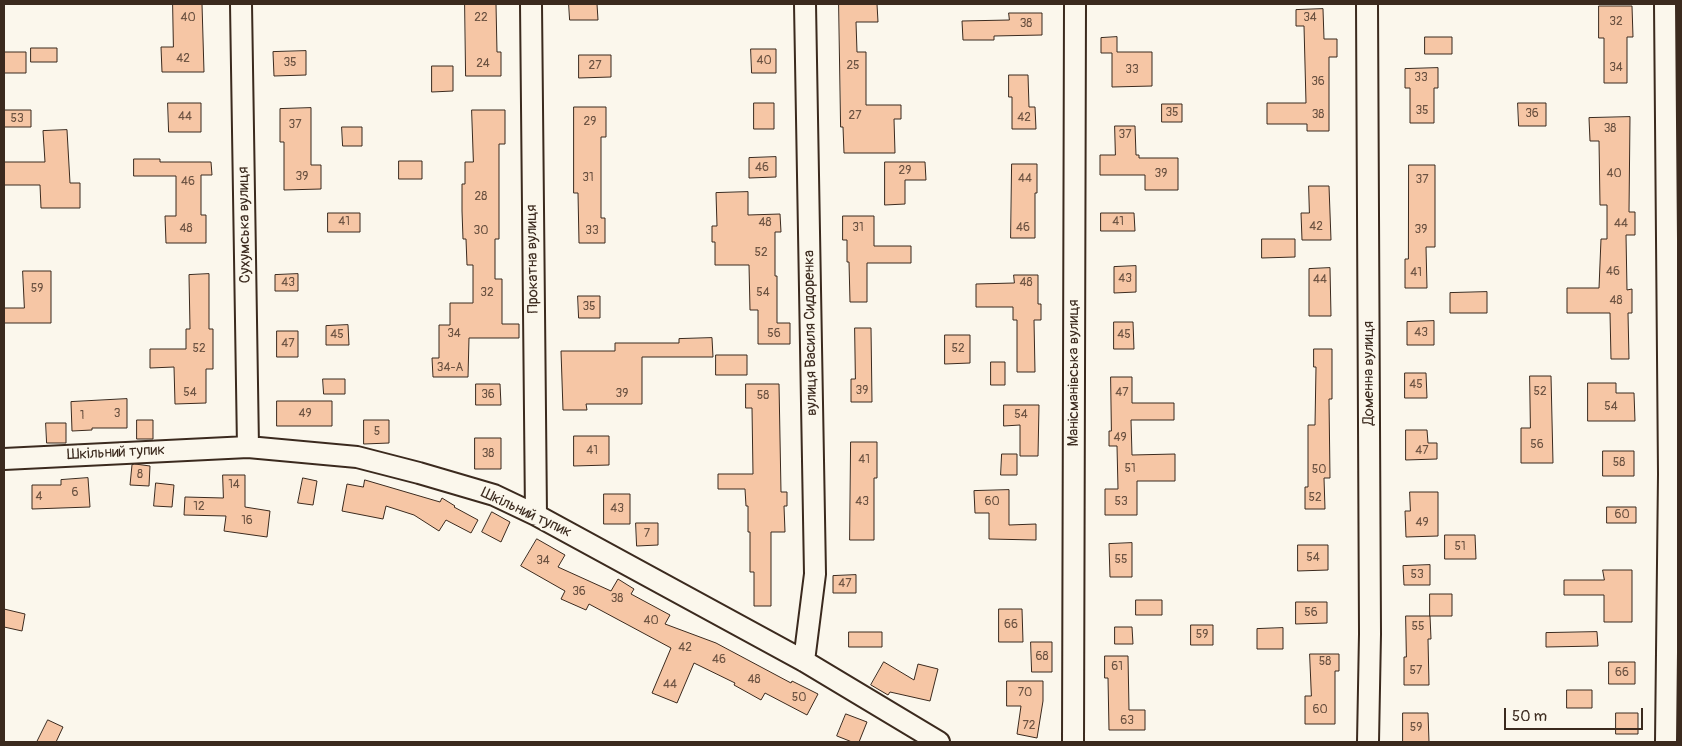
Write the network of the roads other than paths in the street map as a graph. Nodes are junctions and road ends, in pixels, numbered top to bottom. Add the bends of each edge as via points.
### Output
1 (241, 4) edge
2 (531, 4) edge
3 (805, 4) edge
4 (1075, 4) edge
5 (1367, 4) edge
6 (1665, 4) edge
7 (248, 447) junction
8 (4, 459) edge
9 (536, 515) junction
10 (804, 661) junction
11 (939, 742) edge
12 (1073, 742) edge
13 (1368, 742) edge
14 (1666, 742) edge

1 - 7 street, Сухумська вулиця
2 - 9 street, Прокатна вулиця
3 - 10 street, вулиця Василя Сидоренка via 815,574
4 - 12 street, Манісманівська вулиця
5 - 13 street, Доменна вулиця
6 - 14 street
7 - 8 street, Шкільний тупик
7 - 9 street, Шкільний тупик via 357,457 494,495
9 - 10 street, Шкільний тупик
10 - 11 street, Шкільний тупик

